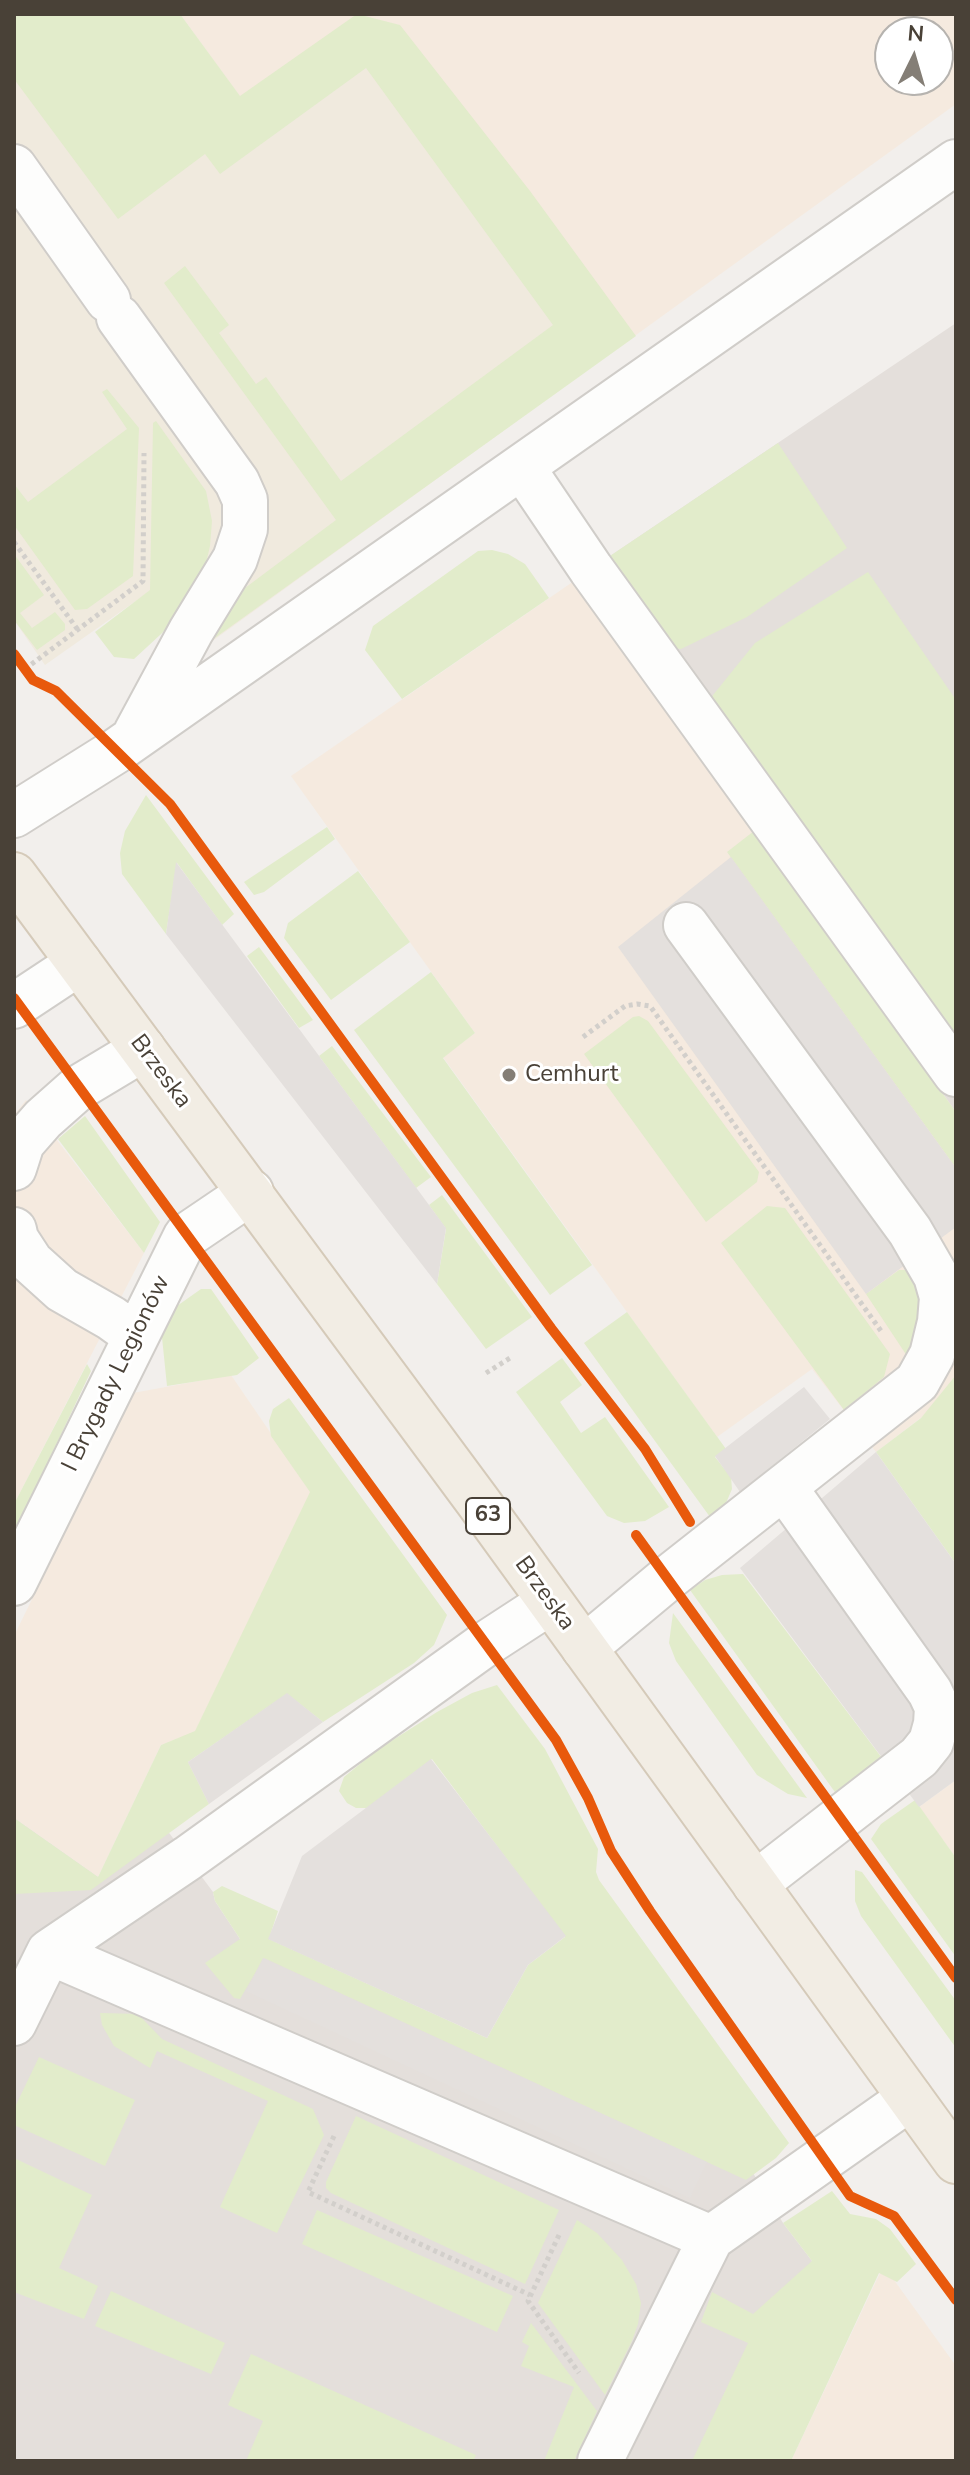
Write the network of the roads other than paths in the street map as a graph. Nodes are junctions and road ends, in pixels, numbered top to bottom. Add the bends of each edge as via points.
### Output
1 (956, 162) edge
2 (14, 167) edge
3 (522, 467) junction
4 (133, 738) junction
5 (14, 815) edge
6 (14, 875) edge
7 (686, 925) dead end
8 (79, 963) junction
9 (14, 1006) edge
10 (143, 1049) junction
11 (956, 1074) edge
12 (14, 1168) edge
13 (251, 1192) junction
14 (14, 1230) edge
15 (136, 1336) junction
16 (784, 1487) junction
17 (14, 1583) edge
18 (550, 1602) junction
19 (584, 1648) junction
20 (755, 1884) junction
21 (49, 1952) junction
22 (14, 2023) edge
23 (910, 2098) junction
24 (956, 2161) edge
25 (711, 2238) junction
26 (609, 2444) edge

1 - 3 street
2 - 4 street via 245,500 245,529 235,559
3 - 4 street
3 - 11 street
4 - 5 street
6 - 8 main road, Brzeska / 63
7 - 16 street via 910,1231 942,1297 932,1355 917,1382
8 - 9 street
8 - 10 main road, Brzeska / 63
10 - 12 street via 78,1088 43,1119 22,1143
10 - 13 main road, Brzeska / 63
13 - 15 street, I Brygady Legionów via 186,1236
13 - 18 main road, Brzeska / 63
14 - 15 street via 31,1262 62,1290
15 - 17 street, I Brygady Legionów
16 - 19 street
16 - 20 street via 930,1692 937,1707 936,1724 919,1757
18 - 19 main road, Brzeska / 63
18 - 21 street
19 - 20 main road, Brzeska / 63
20 - 23 main road, Brzeska / 63
21 - 22 street
21 - 25 street
23 - 24 main road, Brzeska / 63
23 - 25 street
25 - 26 street

